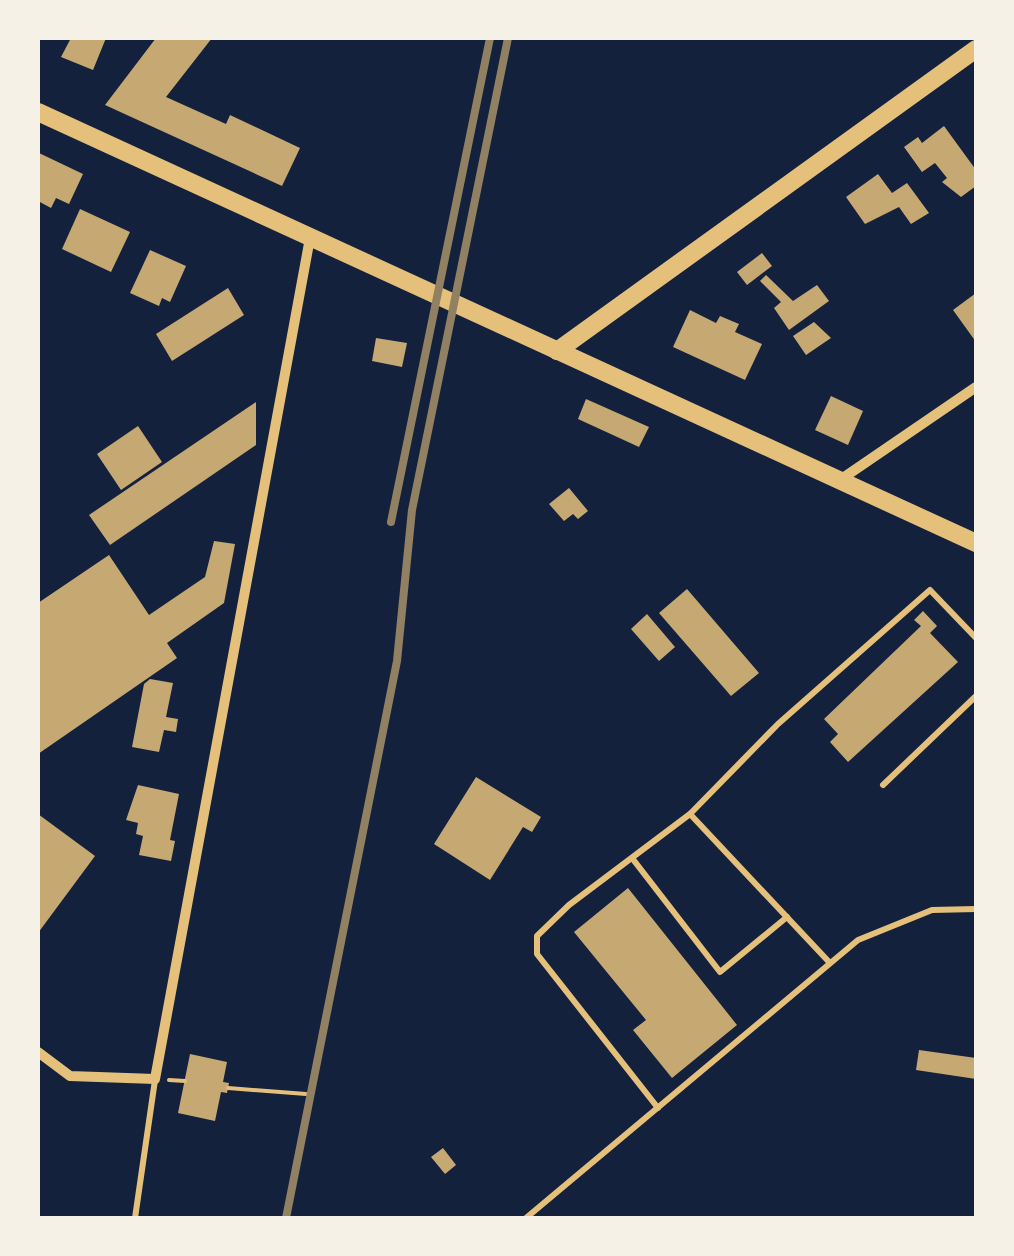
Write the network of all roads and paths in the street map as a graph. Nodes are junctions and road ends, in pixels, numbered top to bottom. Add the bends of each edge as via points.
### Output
1 (976, 49) edge
2 (38, 112) edge
3 (310, 238) junction
4 (557, 350) junction
5 (976, 386) edge
6 (840, 480) junction
7 (976, 543) edge
8 (976, 638) edge
9 (976, 696) edge
10 (883, 785) dead end
11 (690, 814) junction
12 (632, 858) junction
13 (976, 909) edge
14 (787, 917) junction
15 (830, 963) junction
16 (38, 1052) edge
17 (156, 1079) junction
18 (228, 1088) dead end
19 (306, 1094) dead end
20 (658, 1108) junction
21 (135, 1218) edge
22 (526, 1218) edge

1 - 4 street
2 - 3 street
3 - 4 street
3 - 17 street
4 - 6 street
5 - 6 street
6 - 7 street
8 - 11 lane via 930,590 778,724
9 - 10 lane
11 - 12 lane
11 - 14 lane
12 - 14 lane via 720,972
12 - 20 lane via 537,936 538,954
13 - 15 lane via 932,910 858,940
14 - 15 lane
15 - 20 lane
16 - 17 street via 70,1076
17 - 21 lane
18 - 19 path
20 - 22 lane

